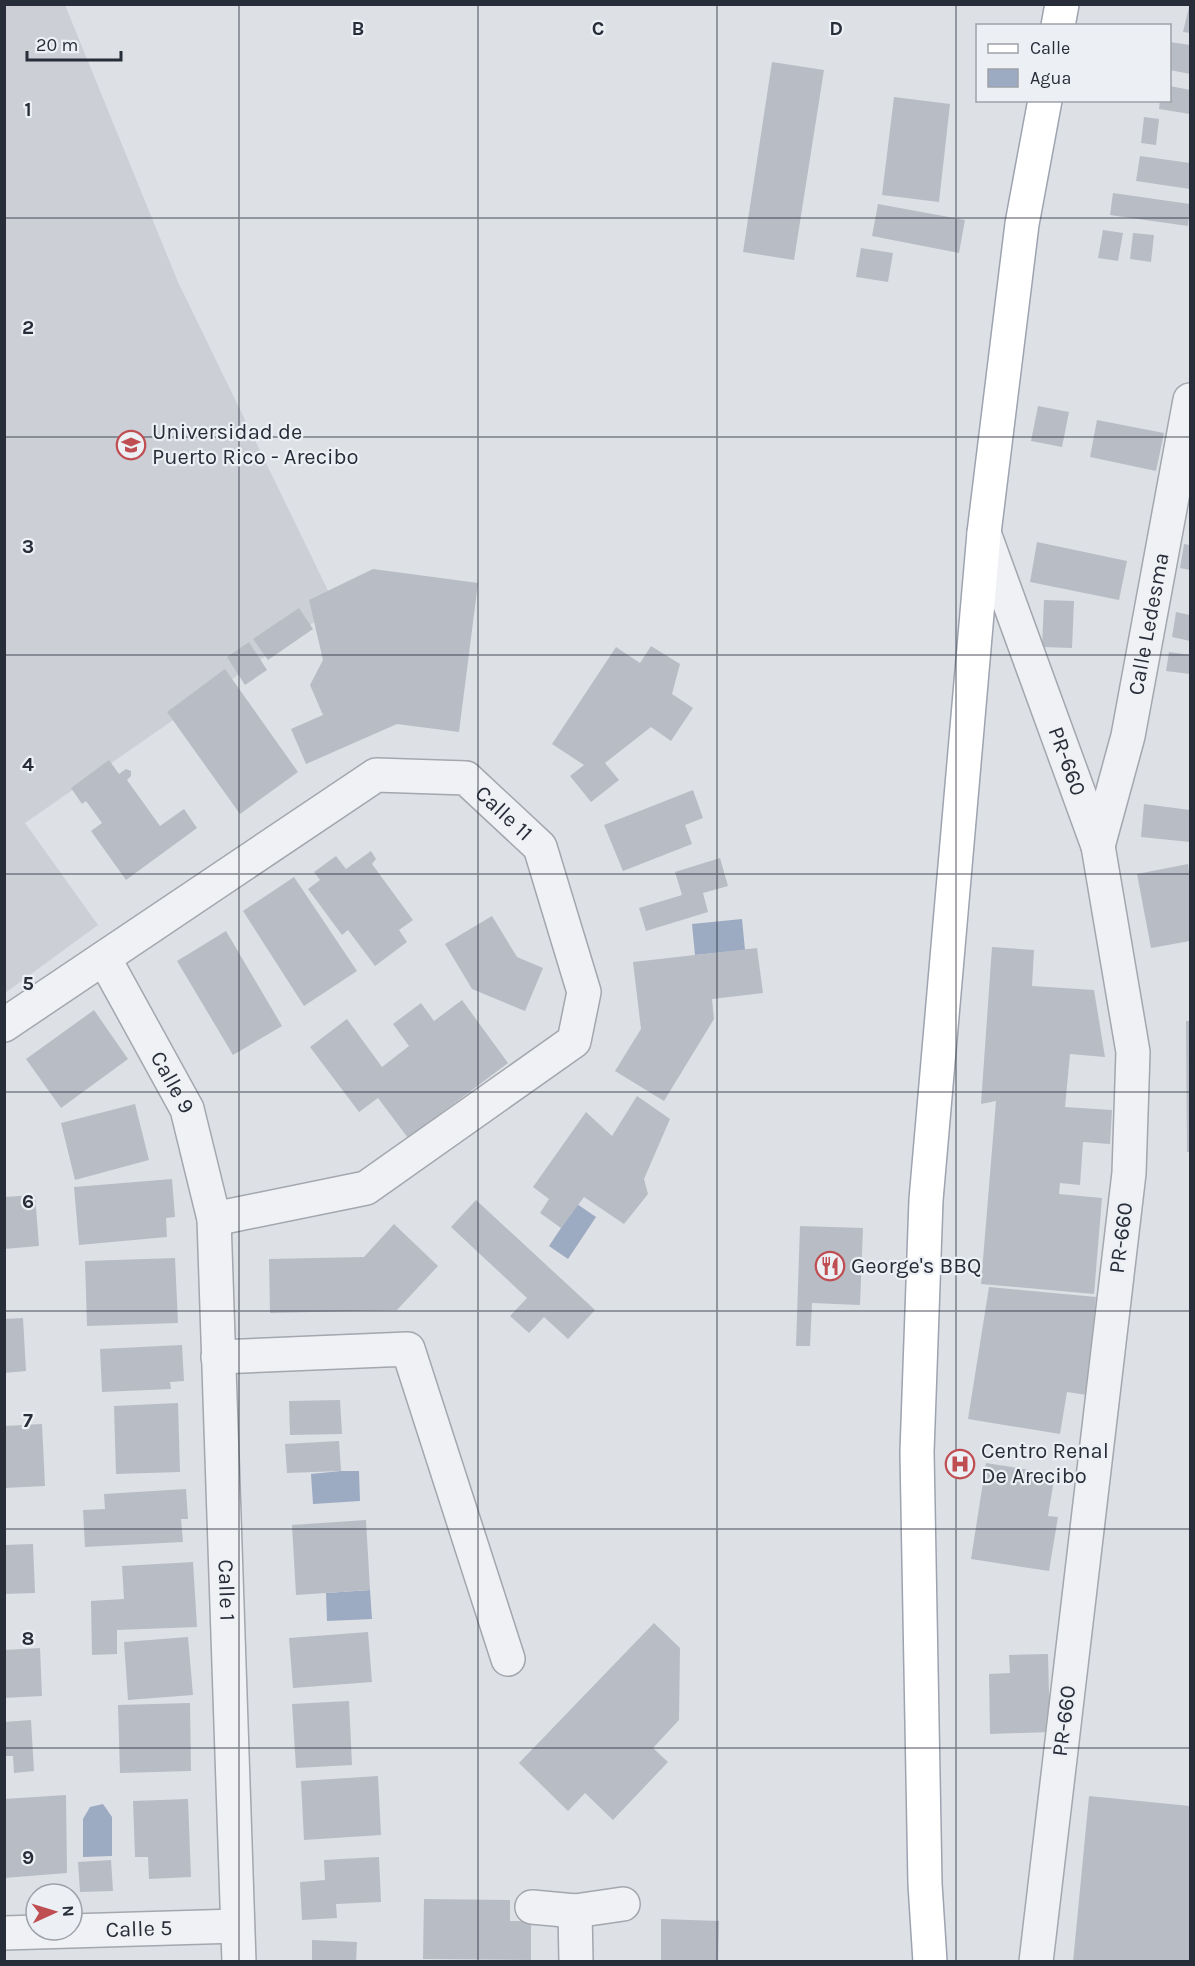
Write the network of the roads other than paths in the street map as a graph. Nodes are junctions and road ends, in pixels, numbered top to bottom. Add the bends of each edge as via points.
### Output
1 (1062, 4) edge
2 (1058, 24) edge
3 (1045, 102) edge
4 (1191, 400) edge
5 (984, 533) junction
6 (1098, 846) junction
7 (104, 958) junction
8 (4, 1025) edge
9 (214, 1218) junction
10 (218, 1357) junction
11 (508, 1659) dead end
12 (622, 1904) dead end
13 (532, 1907) dead end
14 (575, 1911) junction
15 (237, 1926) junction
16 (4, 1933) edge
17 (239, 1962) edge
18 (576, 1962) edge
19 (930, 1962) edge
20 (1036, 1962) edge

1 - 2 main road
3 - 5 main road via 1022,224
4 - 6 street, Calle Ledesma via 1128,736
5 - 6 street, PR-660 / PR-660
5 - 19 main road via 926,1211 916,1452
6 - 20 street, PR-660 / PR-660 via 1133,1052 1129,1173
7 - 8 street, Calle 11
7 - 9 street, Calle 9 via 187,1108
7 - 9 street, Calle 11 via 376,775 466,778 540,847 584,992 574,1041 366,1188
9 - 10 street, Calle 1
10 - 11 street via 408,1349
10 - 15 street, Calle 1
12 - 14 street
13 - 14 street
14 - 18 street
15 - 16 street, Calle 5
15 - 17 street, Calle 1

